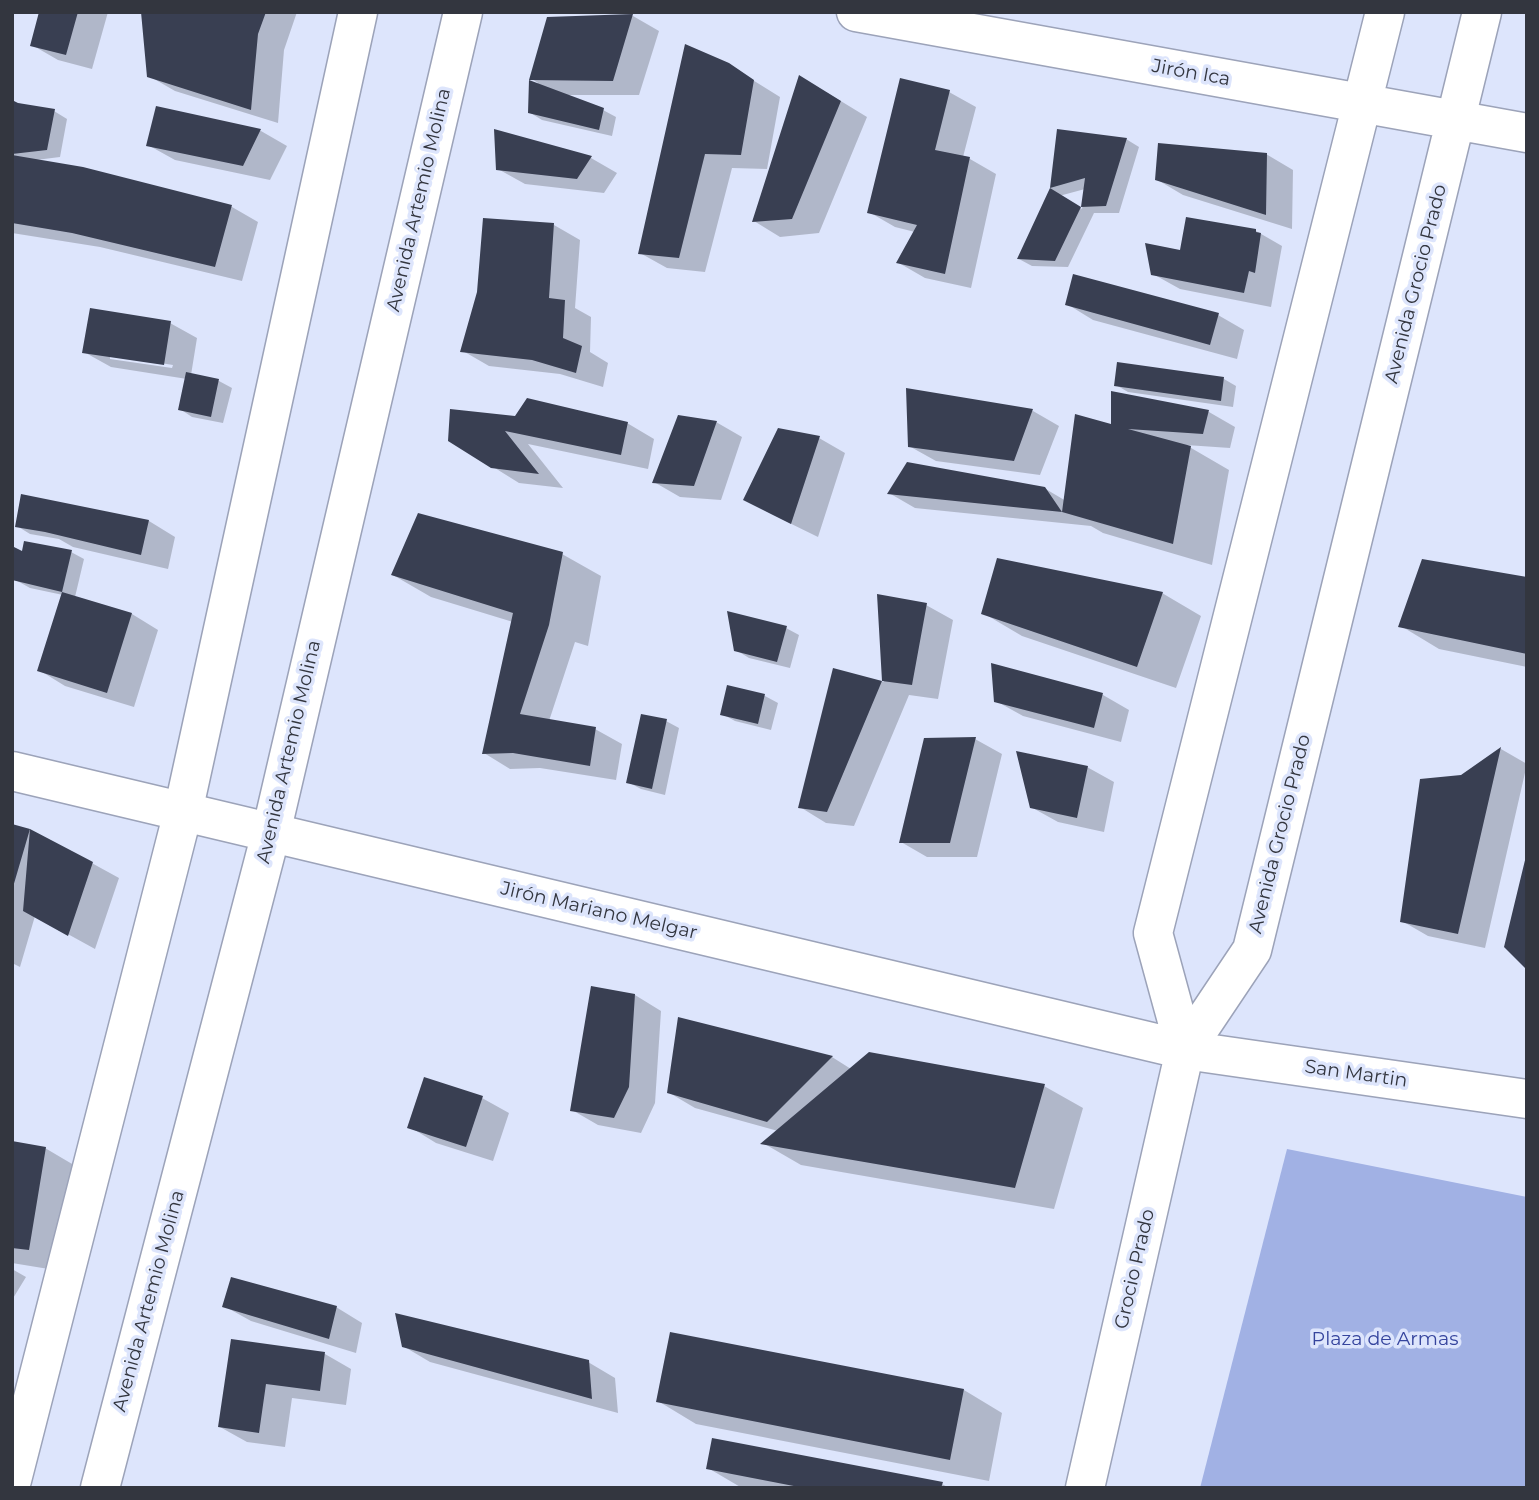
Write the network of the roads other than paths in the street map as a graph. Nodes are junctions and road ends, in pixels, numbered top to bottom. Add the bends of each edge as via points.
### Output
1 (358, 12) edge
2 (463, 12) edge
3 (856, 12) edge
4 (1385, 12) edge
5 (1482, 12) edge
6 (1361, 104) junction
7 (1457, 119) junction
8 (1527, 132) edge
9 (12, 771) edge
10 (183, 812) junction
11 (271, 833) junction
12 (1185, 1049) junction
13 (1527, 1099) edge
14 (12, 1480) edge
15 (100, 1488) edge
16 (1086, 1488) edge

1 - 10 street
2 - 11 street, Avenida Artemio Molina
3 - 6 street, Jirón Ica
4 - 6 street
5 - 7 street, Avenida Grocio Prado
6 - 7 street, Jirón Ica
6 - 12 street via 1153,933
7 - 8 street, Jirón Ica
7 - 12 street, Avenida Grocio Prado via 1252,950
9 - 10 street, Jirón Mariano Melgar
10 - 11 street, Jirón Mariano Melgar
10 - 14 street
11 - 12 street, Jirón Mariano Melgar
11 - 15 street, Avenida Artemio Molina
12 - 13 street, San Martin
12 - 16 street, Grocio Prado

